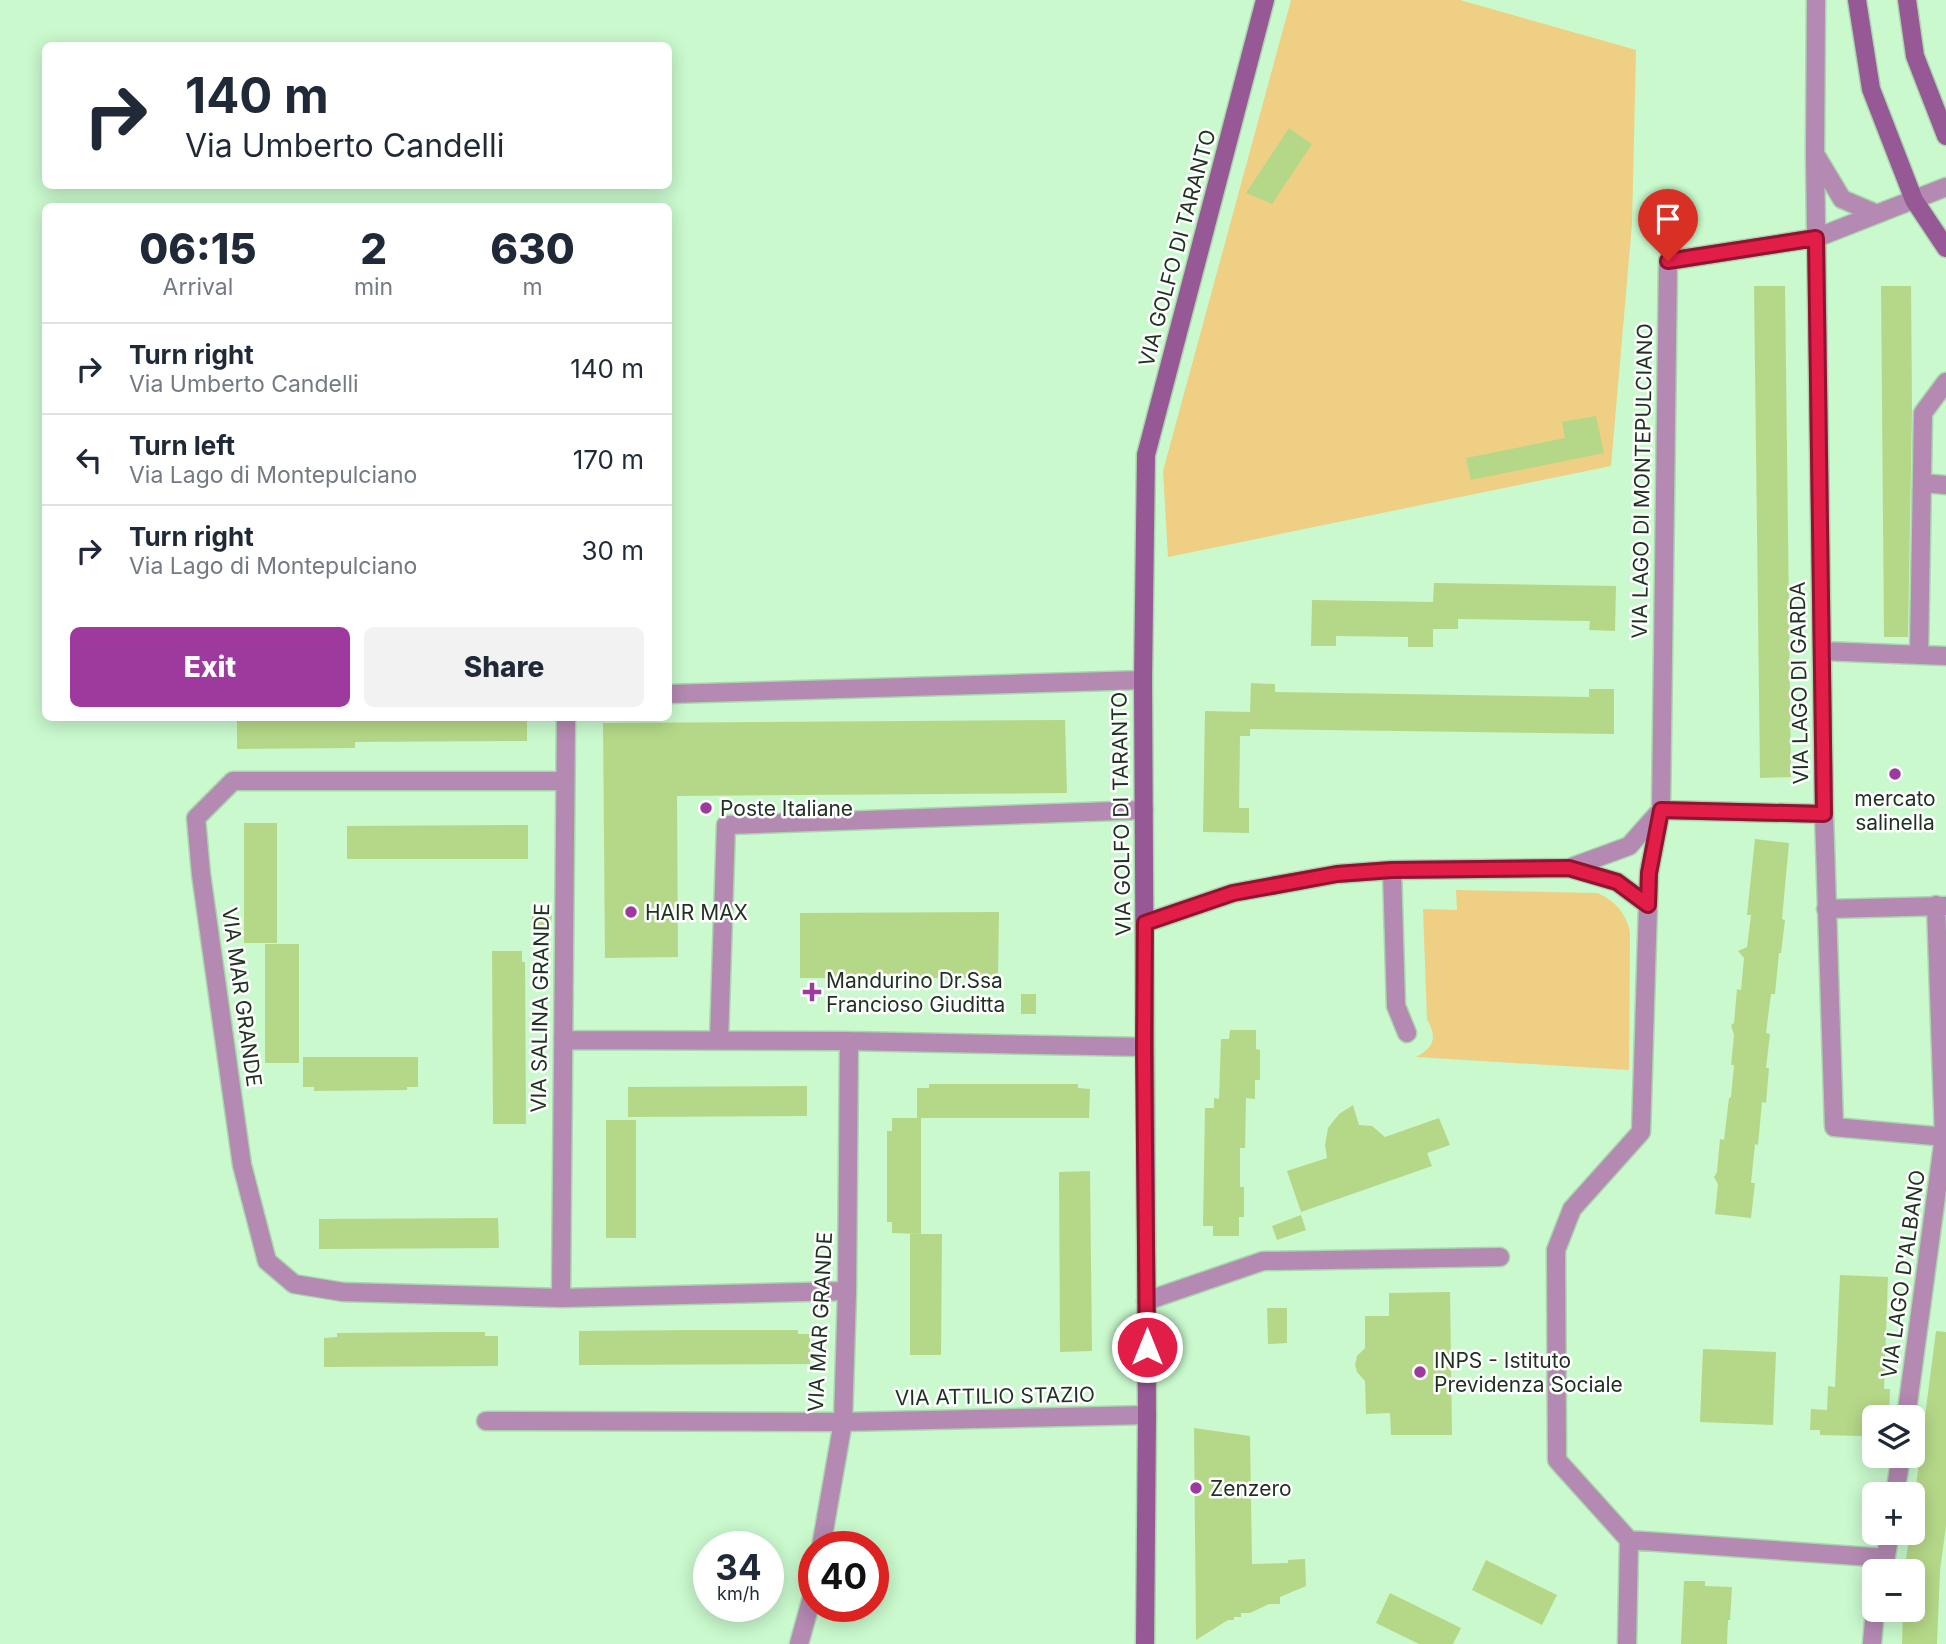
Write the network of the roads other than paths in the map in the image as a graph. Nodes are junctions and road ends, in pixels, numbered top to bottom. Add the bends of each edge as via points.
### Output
1 (1265, 0) edge
2 (1816, 0) edge
3 (1857, 0) edge
4 (1907, 0) edge
5 (1946, 136) edge
6 (1815, 155) junction
7 (1946, 187) edge
8 (1914, 201) junction
9 (1877, 214) junction
10 (1816, 238) junction
11 (1946, 248) edge
12 (1946, 382) edge
13 (1923, 483) junction
14 (1946, 485) edge
15 (1822, 651) junction
16 (1919, 655) junction
17 (1946, 656) edge
18 (1143, 680) junction
19 (672, 694) edge
20 (566, 721) edge
21 (565, 780) junction
22 (1144, 810) junction
23 (1661, 810) junction
24 (1824, 814) junction
25 (1569, 868) junction
26 (1392, 870) junction
27 (1648, 905) junction
28 (1941, 905) edge
29 (1826, 909) junction
30 (1145, 923) junction
31 (1407, 1033) dead end
32 (563, 1040) junction
33 (719, 1040) junction
34 (849, 1041) junction
35 (1144, 1047) junction
36 (1945, 1137) edge
37 (1500, 1258) dead end
38 (847, 1291) junction
39 (561, 1298) junction
40 (1146, 1301) junction
41 (1908, 1405) edge
42 (1147, 1415) junction
43 (486, 1421) dead end
44 (843, 1422) junction
45 (824, 1531) edge
46 (1629, 1540) junction
47 (1862, 1563) edge
48 (806, 1622) edge
49 (1874, 1622) edge
50 (800, 1644) edge
51 (1145, 1644) edge
52 (1628, 1644) edge
53 (1872, 1644) edge

1 - 18 street, VIA GOLFO DI TARANTO via 1146,455
2 - 6 street, VIA LAGO DI GARDA
3 - 8 street via 1871,89
4 - 5 street via 1915,57
6 - 9 street via 1842,199
6 - 10 street, VIA LAGO DI GARDA
7 - 8 street
8 - 9 street
8 - 11 street
9 - 10 street
10 - 15 street, VIA LAGO DI GARDA
10 - 23 street, VIA LAGO DI MONTEPULCIANO via 1668,261
12 - 13 street via 1923,414
13 - 14 street
13 - 16 street
15 - 16 street
15 - 24 street, VIA LAGO DI GARDA
16 - 17 street
18 - 19 street
18 - 22 street, VIA GOLFO DI TARANTO
20 - 21 street, VIA SALINA GRANDE
21 - 32 street, VIA SALINA GRANDE
21 - 39 street, VIA MAR GRANDE via 233,781 196,818 242,1166 267,1261 294,1284 343,1292
22 - 30 street, VIA GOLFO DI TARANTO
22 - 33 street via 726,825
23 - 24 street
23 - 25 street via 1629,846
23 - 27 street, VIA LAGO DI MONTEPULCIANO
24 - 29 street, VIA LAGO DI GARDA
25 - 26 street
25 - 27 street via 1617,882
26 - 30 street via 1337,874 1233,893
26 - 31 street via 1396,1006
27 - 46 street, VIA LAGO DI MONTEPULCIANO via 1642,1132 1572,1209 1556,1250 1557,1460
28 - 29 street
28 - 36 street, VIA LAGO D'ALBANO
29 - 36 street, VIA LAGO DI GARDA via 1834,1127
30 - 35 street, VIA GOLFO DI TARANTO
32 - 33 street
32 - 39 street, VIA SALINA GRANDE
33 - 34 street
34 - 35 street
34 - 38 street, VIA MAR GRANDE
35 - 40 street, VIA GOLFO DI TARANTO
36 - 41 street, VIA LAGO D'ALBANO
37 - 40 street via 1263,1261
38 - 39 street
38 - 44 street, VIA MAR GRANDE
40 - 42 street, VIA GOLFO DI TARANTO
42 - 44 street, VIA ATTILIO STAZIO
42 - 51 street, VIA GOLFO DI TARANTO
43 - 44 street, VIA MAR GRANDE
44 - 45 street
46 - 47 street
46 - 52 street
48 - 50 street
49 - 53 street

